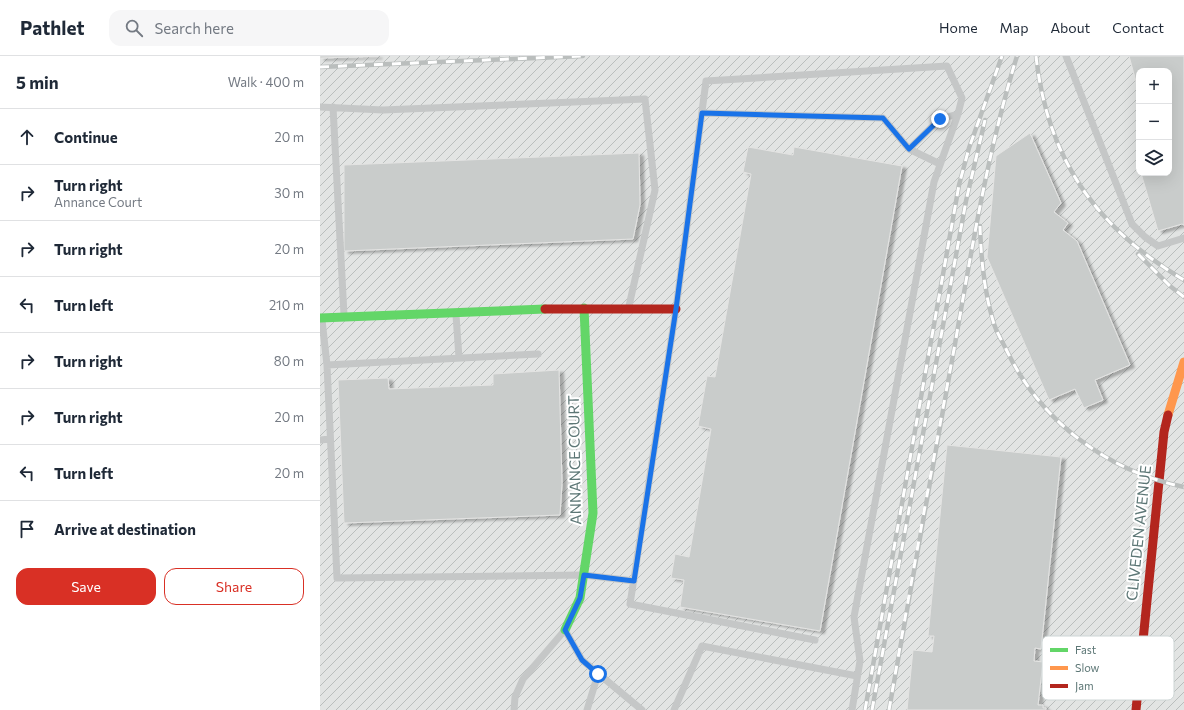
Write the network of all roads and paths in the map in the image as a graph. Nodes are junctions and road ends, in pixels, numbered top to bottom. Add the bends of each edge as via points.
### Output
1 (1066, 56) edge
2 (320, 107) edge
3 (333, 107) junction
4 (702, 113) junction
5 (958, 114) junction
6 (909, 149) junction
7 (940, 164) junction
8 (1184, 238) edge
9 (584, 308) junction
10 (629, 308) junction
11 (676, 309) junction
12 (456, 313) junction
13 (320, 316) edge
14 (344, 318) junction
15 (538, 354) dead end
16 (459, 358) junction
17 (1184, 362) edge
18 (327, 365) junction
19 (330, 439) junction
20 (320, 440) edge
21 (584, 575) junction
22 (634, 581) junction
23 (565, 630) junction
24 (1143, 636) edge
25 (814, 640) dead end
26 (598, 674) junction
27 (857, 676) junction
28 (1137, 700) edge
29 (514, 710) edge
30 (587, 710) edge
31 (642, 710) edge
32 (674, 710) edge
33 (852, 710) edge
34 (1136, 710) edge

1 - 8 lane via 1132,224 1158,246
2 - 3 lane
3 - 10 lane via 383,110 645,99 655,190
3 - 14 lane
4 - 5 lane via 706,81 947,66 962,98
4 - 6 lane via 883,118
4 - 11 lane
5 - 6 lane via 940,119
5 - 7 lane
6 - 7 lane
7 - 27 lane via 934,182 854,617 860,661
9 - 10 street
9 - 12 street
9 - 21 street, ANNANCE COURT via 593,513
10 - 11 street
11 - 22 lane
12 - 14 street
12 - 16 lane
13 - 14 street
13 - 18 lane
15 - 16 lane
16 - 18 lane
17 - 24 street, CLIVEDEN AVENUE via 1164,432
18 - 19 lane
19 - 20 lane
19 - 21 lane via 337,578
21 - 22 lane
21 - 23 street, ANNANCE COURT via 580,598
22 - 25 lane via 630,604
23 - 26 lane via 582,660
23 - 29 lane via 523,679 514,698
26 - 30 lane
26 - 31 lane
27 - 32 lane via 702,646
27 - 33 lane
28 - 34 street, CLIVEDEN AVENUE

